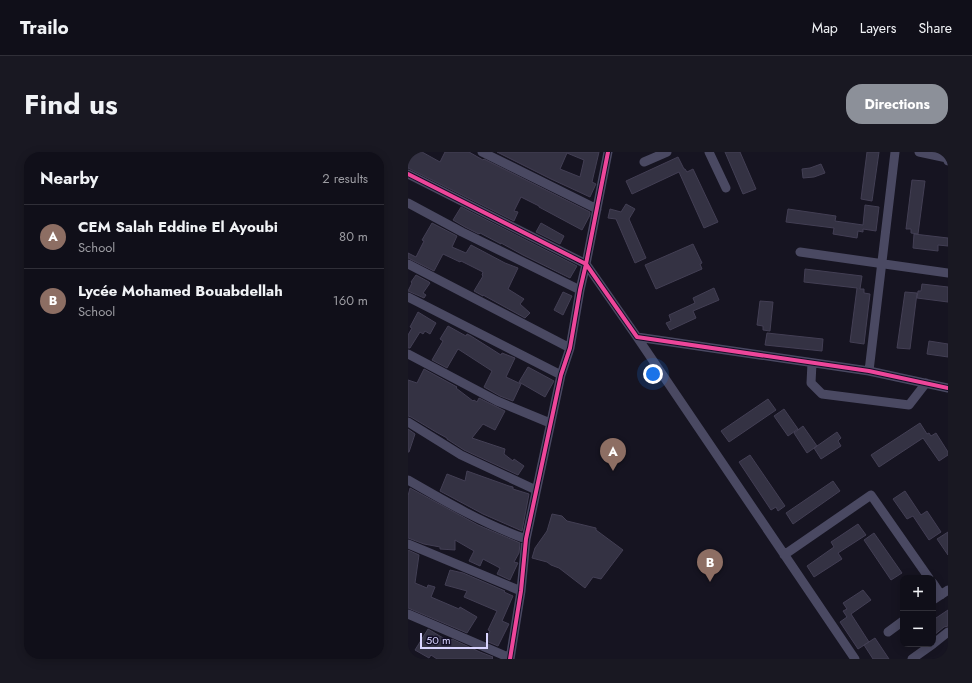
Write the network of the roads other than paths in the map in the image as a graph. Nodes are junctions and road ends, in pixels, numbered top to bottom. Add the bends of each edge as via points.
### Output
1 (482, 152) edge
2 (608, 152) edge
3 (667, 152) edge
4 (709, 152) edge
5 (895, 152) edge
6 (919, 152) edge
7 (644, 162) dead end
8 (948, 162) edge
9 (408, 174) edge
10 (726, 188) dead end
11 (408, 203) edge
12 (597, 209) junction
13 (800, 252) dead end
14 (408, 264) edge
15 (586, 264) junction
16 (882, 264) junction
17 (948, 273) edge
18 (580, 290) junction
19 (408, 297) edge
20 (637, 337) junction
21 (570, 348) junction
22 (408, 354) edge
23 (812, 363) junction
24 (869, 371) junction
25 (561, 375) junction
26 (926, 383) junction
27 (948, 388) edge
28 (408, 422) edge
29 (550, 423) junction
30 (408, 480) edge
31 (536, 490) junction
32 (526, 539) junction
33 (408, 544) edge
34 (784, 555) junction
35 (927, 575) edge
36 (521, 591) junction
37 (408, 614) edge
38 (900, 623) edge
39 (888, 632) dead end
40 (948, 632) edge
41 (936, 642) edge
42 (929, 647) edge
43 (510, 658) edge
44 (855, 659) edge
45 (912, 659) edge

1 - 12 street
2 - 12 street
3 - 7 street
4 - 10 street
5 - 16 street
6 - 8 street via 947,158
9 - 15 street
11 - 18 street
12 - 15 street
13 - 16 street
14 - 21 street
15 - 18 street
15 - 20 street
16 - 17 street
16 - 24 street
18 - 21 street
19 - 25 street
20 - 23 street
20 - 34 street
21 - 25 street
22 - 29 street via 497,401
23 - 24 street
23 - 26 street via 811,383 822,394 909,405
24 - 26 street
25 - 29 street
26 - 27 street
28 - 31 street via 461,455
29 - 31 street
30 - 32 street via 445,502 501,530
31 - 32 street
32 - 36 street
33 - 36 street
34 - 35 street via 871,495
34 - 44 street
36 - 43 street
37 - 43 street
38 - 39 street
40 - 41 street
42 - 45 street

